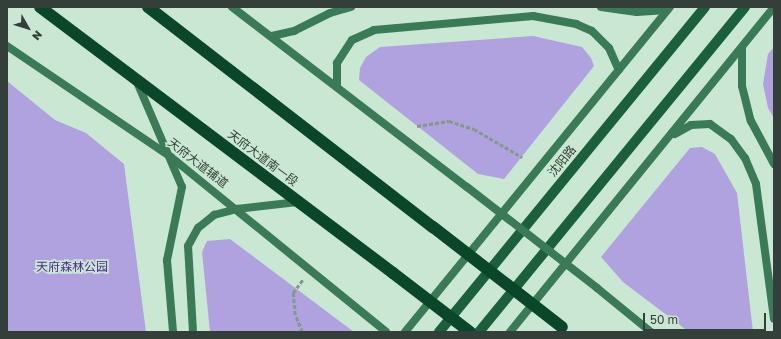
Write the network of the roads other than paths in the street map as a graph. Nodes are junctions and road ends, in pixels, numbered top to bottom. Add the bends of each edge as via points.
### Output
1 (40, 7) edge
2 (148, 7) edge
3 (232, 7) edge
4 (351, 7) edge
5 (601, 7) edge
6 (705, 7) edge
7 (745, 7) edge
8 (774, 7) edge
9 (668, 9) edge
10 (272, 36) junction
11 (7, 46) edge
12 (742, 48) junction
13 (619, 70) junction
14 (137, 81) junction
15 (337, 86) junction
16 (671, 136) junction
17 (171, 157) junction
18 (774, 164) edge
19 (298, 202) junction
20 (237, 209) junction
21 (774, 319) edge
22 (565, 330) edge
23 (173, 332) edge
24 (194, 332) edge
25 (386, 332) edge
26 (405, 332) edge
27 (439, 332) edge
28 (470, 332) edge
29 (479, 332) edge
30 (510, 332) edge
31 (651, 332) edge

1 - 14 highway, 天府大道南一段
2 - 22 highway, bridge
3 - 10 street
4 - 10 street via 330,13 294,31
5 - 9 street via 637,12
6 - 27 main road, 沈阳路
7 - 29 main road
8 - 12 street
9 - 13 street
10 - 15 street
11 - 17 street, 天府大道辅道
12 - 16 street
12 - 18 street via 742,86 751,121
13 - 15 street via 609,48 592,32 576,24 533,16 374,30 352,40 336,63
13 - 26 street
14 - 17 street
14 - 19 highway, 天府大道南一段
15 - 31 street, bridge
16 - 21 street via 691,125 710,124 731,139 746,158 756,184
16 - 30 street
17 - 20 street, 天府大道辅道
17 - 23 street via 182,187 167,260
19 - 20 street
19 - 28 highway, 天府大道南一段, bridge
20 - 24 street via 214,215 198,228 188,246
20 - 25 street, 天府大道辅道

